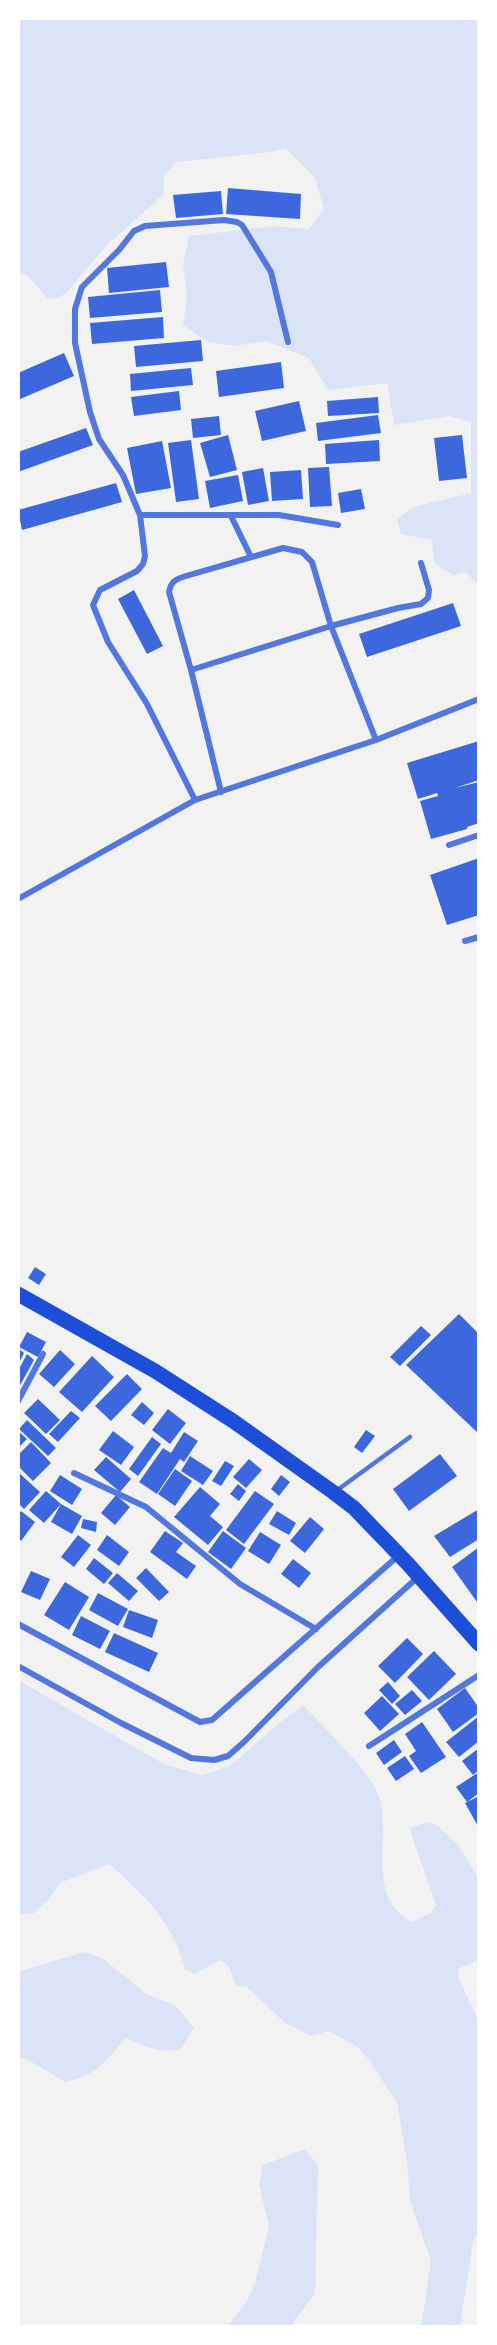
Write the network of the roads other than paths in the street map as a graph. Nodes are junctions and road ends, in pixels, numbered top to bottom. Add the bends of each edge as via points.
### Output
1 (288, 342) dead end
2 (140, 515) junction
3 (231, 516) junction
4 (338, 525) dead end
5 (251, 557) junction
6 (421, 562) dead end
7 (331, 626) junction
8 (191, 670) junction
9 (479, 699) edge
10 (376, 740) junction
11 (221, 792) junction
12 (195, 800) junction
13 (479, 835) edge
14 (449, 845) dead end
15 (18, 899) edge
16 (479, 937) edge
17 (465, 941) dead end
18 (18, 1294) edge
19 (43, 1354) dead end
20 (18, 1401) edge
21 (410, 1437) dead end
22 (74, 1473) dead end
23 (333, 1492) junction
24 (399, 1555) junction
25 (419, 1576) junction
26 (18, 1624) edge
27 (316, 1629) junction
28 (479, 1644) edge
29 (18, 1666) edge
30 (479, 1675) edge
31 (369, 1746) dead end

1 - 2 street via 271,272 246,229 237,222 145,226 134,231 82,287 75,309 75,343 90,412 99,439 123,475
2 - 3 street
2 - 12 street via 143,564 100,590 93,605 108,642 147,704
3 - 4 street via 279,515
3 - 5 street
5 - 7 street via 284,548 302,552 312,562
5 - 8 street via 174,580 170,586
6 - 7 street via 429,590 428,598 421,604
7 - 8 street
7 - 10 street
8 - 11 street
9 - 10 street
10 - 11 street
11 - 12 street
12 - 15 street
13 - 14 street
16 - 17 street
18 - 23 main road via 155,1371
19 - 20 street
21 - 23 lane
22 - 27 street via 139,1502 240,1584
23 - 24 main road
24 - 25 main road
24 - 27 street
25 - 28 main road
25 - 29 street via 317,1668 244,1742 228,1756 214,1760 191,1758
26 - 27 street via 206,1723
30 - 31 street

